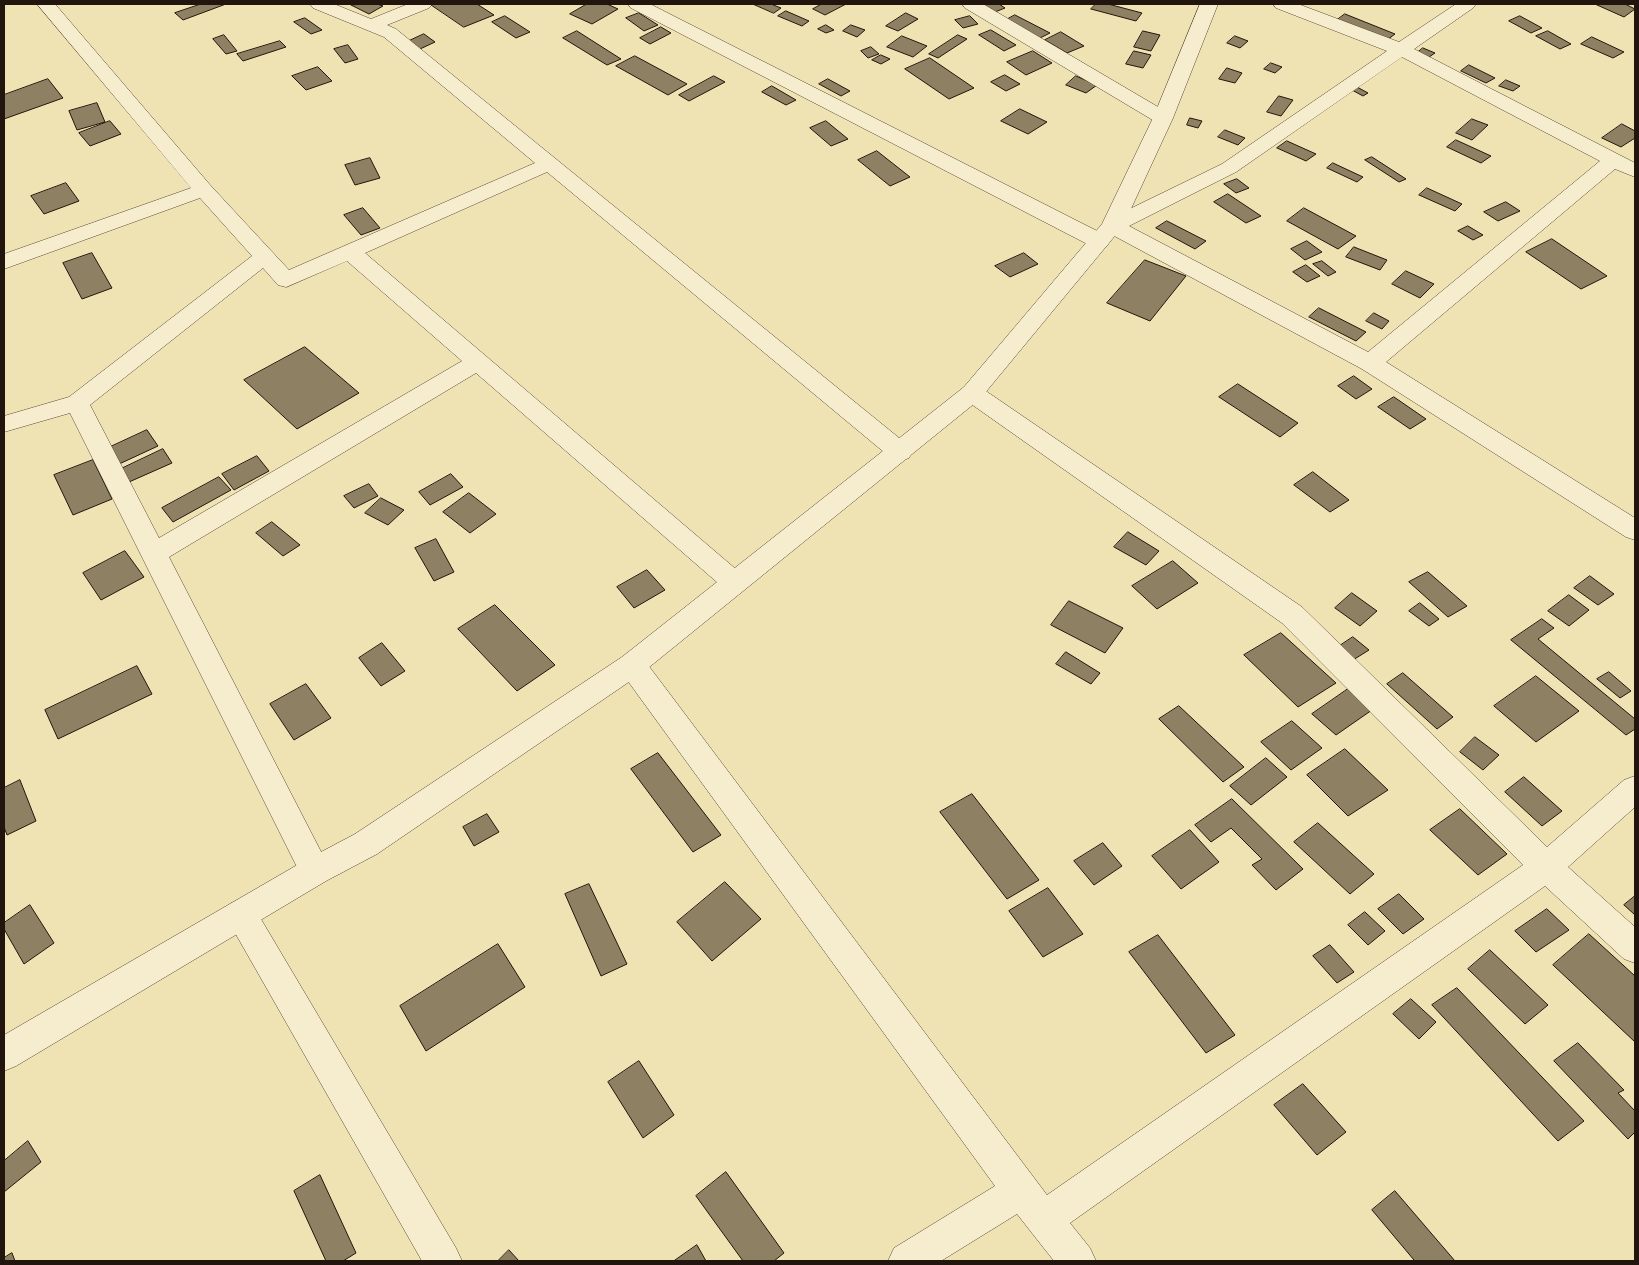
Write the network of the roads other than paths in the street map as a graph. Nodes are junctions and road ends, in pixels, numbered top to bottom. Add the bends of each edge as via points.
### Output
1 (46, 4) edge
2 (319, 4) edge
3 (423, 4) edge
4 (637, 4) edge
5 (971, 4) edge
6 (1209, 4) edge
7 (1282, 4) edge
8 (1467, 4) edge
9 (371, 25) junction
10 (1402, 50) junction
11 (1164, 118) junction
12 (1614, 158) junction
13 (549, 164) junction
14 (1635, 171) edge
15 (204, 190) junction
16 (1105, 234) junction
17 (350, 252) junction
18 (265, 256) junction
19 (4, 262) edge
20 (478, 362) junction
21 (1370, 363) junction
22 (972, 394) junction
23 (77, 403) junction
24 (4, 424) edge
25 (900, 452) junction
26 (1635, 530) edge
27 (153, 554) junction
28 (735, 583) junction
29 (632, 665) junction
30 (1635, 789) edge
31 (1546, 867) junction
32 (315, 871) junction
33 (241, 914) junction
34 (1635, 948) edge
35 (4, 1054) edge
36 (1020, 1191) junction
37 (1044, 1219) junction
38 (443, 1261) edge
39 (907, 1261) edge
40 (1077, 1261) edge

1 - 15 street
2 - 9 street
3 - 9 street
4 - 16 street
5 - 11 street
6 - 11 street
7 - 10 street
8 - 10 street
9 - 13 street via 390,33
10 - 12 street
10 - 16 street via 1229,168
11 - 16 street
12 - 14 street
12 - 21 street
13 - 17 street
13 - 25 street
15 - 18 street
15 - 19 street
16 - 21 street
16 - 22 street
17 - 18 street via 286,280
17 - 20 street
18 - 23 street
20 - 27 street
20 - 28 street
21 - 26 street
22 - 25 street
22 - 31 street via 1292,615
23 - 24 street
23 - 27 street
25 - 28 street
27 - 32 street
28 - 29 street
29 - 32 street via 366,844
29 - 36 street
30 - 31 street
31 - 34 street
31 - 37 street
32 - 33 street
33 - 35 street
33 - 38 street
36 - 37 street
36 - 39 street
37 - 40 street

